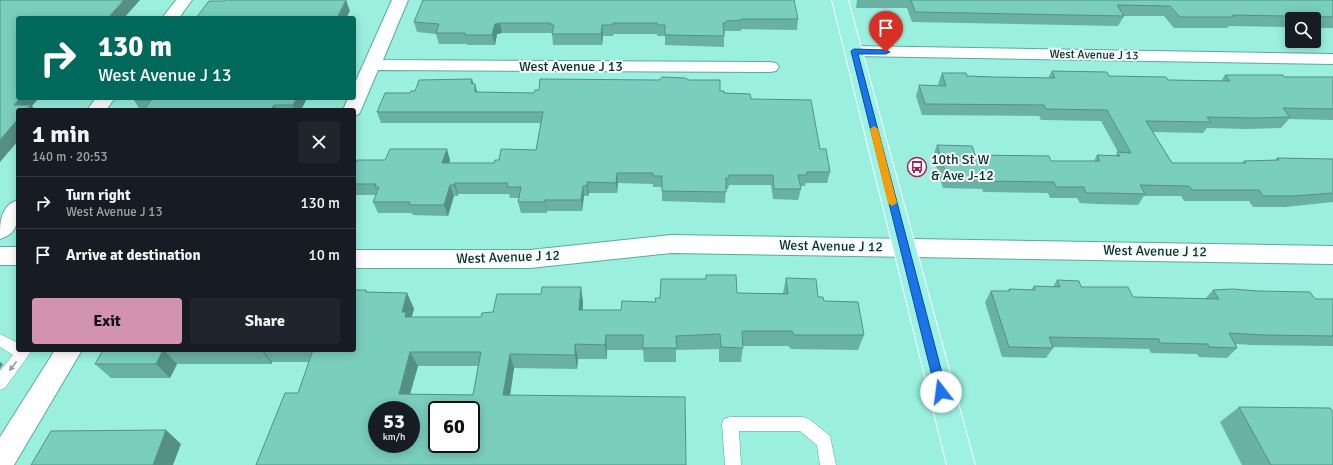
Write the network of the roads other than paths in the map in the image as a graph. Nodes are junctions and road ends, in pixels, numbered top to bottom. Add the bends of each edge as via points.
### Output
1 (184, 0) edge
2 (400, 0) edge
3 (840, 0) edge
4 (172, 16) edge
5 (854, 51) junction
6 (1333, 59) edge
7 (372, 64) junction
8 (770, 67) dead end
9 (104, 100) edge
10 (98, 108) edge
11 (353, 108) edge
12 (16, 211) edge
13 (0, 231) edge
14 (903, 247) junction
15 (1333, 255) edge
16 (0, 256) edge
17 (16, 256) edge
18 (356, 259) edge
19 (0, 340) edge
20 (16, 349) edge
21 (24, 352) edge
22 (68, 352) edge
23 (0, 384) edge
24 (8, 436) edge
25 (0, 462) edge
26 (733, 465) edge
27 (828, 465) edge
28 (961, 465) edge

1 - 4 street
2 - 7 street
3 - 5 main road
5 - 6 street, West Avenue J 13
5 - 14 main road
7 - 8 street, West Avenue J 13
7 - 11 street
9 - 10 street
12 - 13 street
14 - 15 street, West Avenue J 12
14 - 18 street, West Avenue J 12 via 671,244 530,259
14 - 28 main road
16 - 17 street
19 - 20 lane
21 -> 23 lane
22 - 24 street
24 - 25 street
26 - 27 lane via 730,424 803,424 824,441

